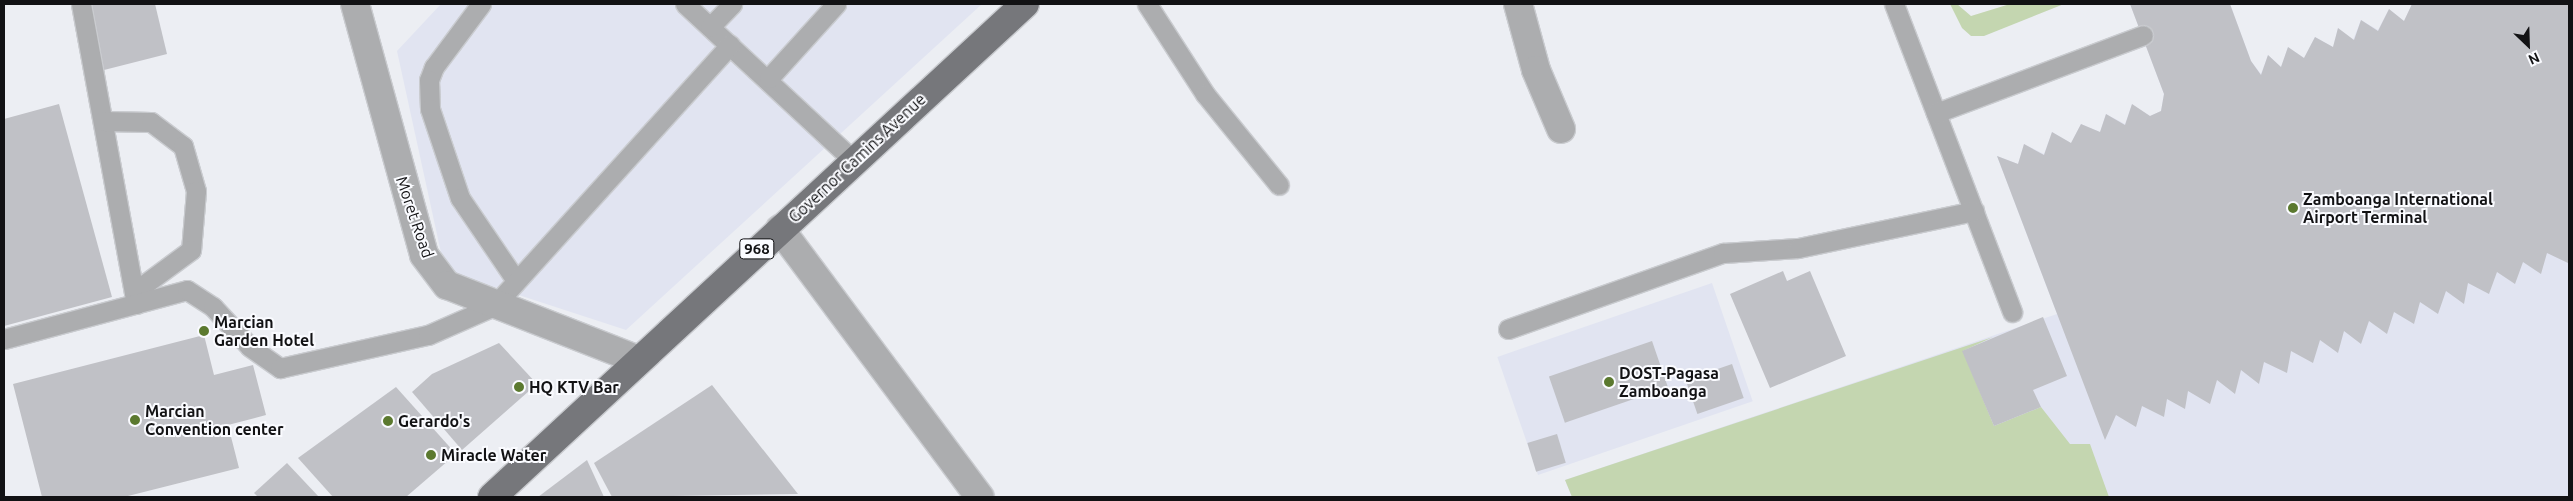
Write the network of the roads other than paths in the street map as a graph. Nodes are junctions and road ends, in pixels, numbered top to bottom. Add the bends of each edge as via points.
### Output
1 (81, 4) edge
2 (355, 4) edge
3 (481, 4) edge
4 (685, 4) edge
5 (732, 4) edge
6 (836, 4) edge
7 (1024, 4) edge
8 (1147, 4) edge
9 (1518, 4) edge
10 (1894, 4) edge
11 (710, 27) junction
12 (2142, 35) dead end
13 (730, 45) junction
14 (769, 78) junction
15 (1936, 113) junction
16 (102, 121) junction
17 (1561, 129) dead end
18 (854, 161) junction
19 (1279, 186) dead end
20 (1974, 211) junction
21 (780, 229) junction
22 (515, 279) junction
23 (135, 298) junction
24 (494, 306) junction
25 (2012, 312) dead end
26 (1508, 329) dead end
27 (4, 339) edge
28 (638, 360) junction
29 (492, 497) edge
30 (980, 497) edge

1 - 16 lane
2 - 24 street, Moret Road via 424,255 446,285
3 - 22 lane via 434,67 429,80 430,109 460,198
4 - 11 lane
5 - 11 lane
6 - 14 lane
7 - 18 main road, Governor Camins Avenue / 968
8 - 19 lane via 1205,94
9 - 17 street via 1536,70
10 - 15 lane
11 - 13 lane
12 - 15 lane
13 - 14 lane
13 - 22 lane
14 - 18 lane
15 - 20 lane
16 - 23 lane
16 - 23 lane via 151,122 183,146 196,191 191,250
18 - 21 main road, Governor Camins Avenue / 968
20 - 25 lane
20 - 26 lane via 1798,248 1723,253
21 - 28 main road, Governor Camins Avenue / 968
21 - 30 street
22 - 24 lane
23 - 24 lane via 188,290 213,307 250,347 280,368 428,335
23 - 27 lane
24 - 28 street, Moret Road
28 - 29 main road, Governor Camins Avenue / 968

